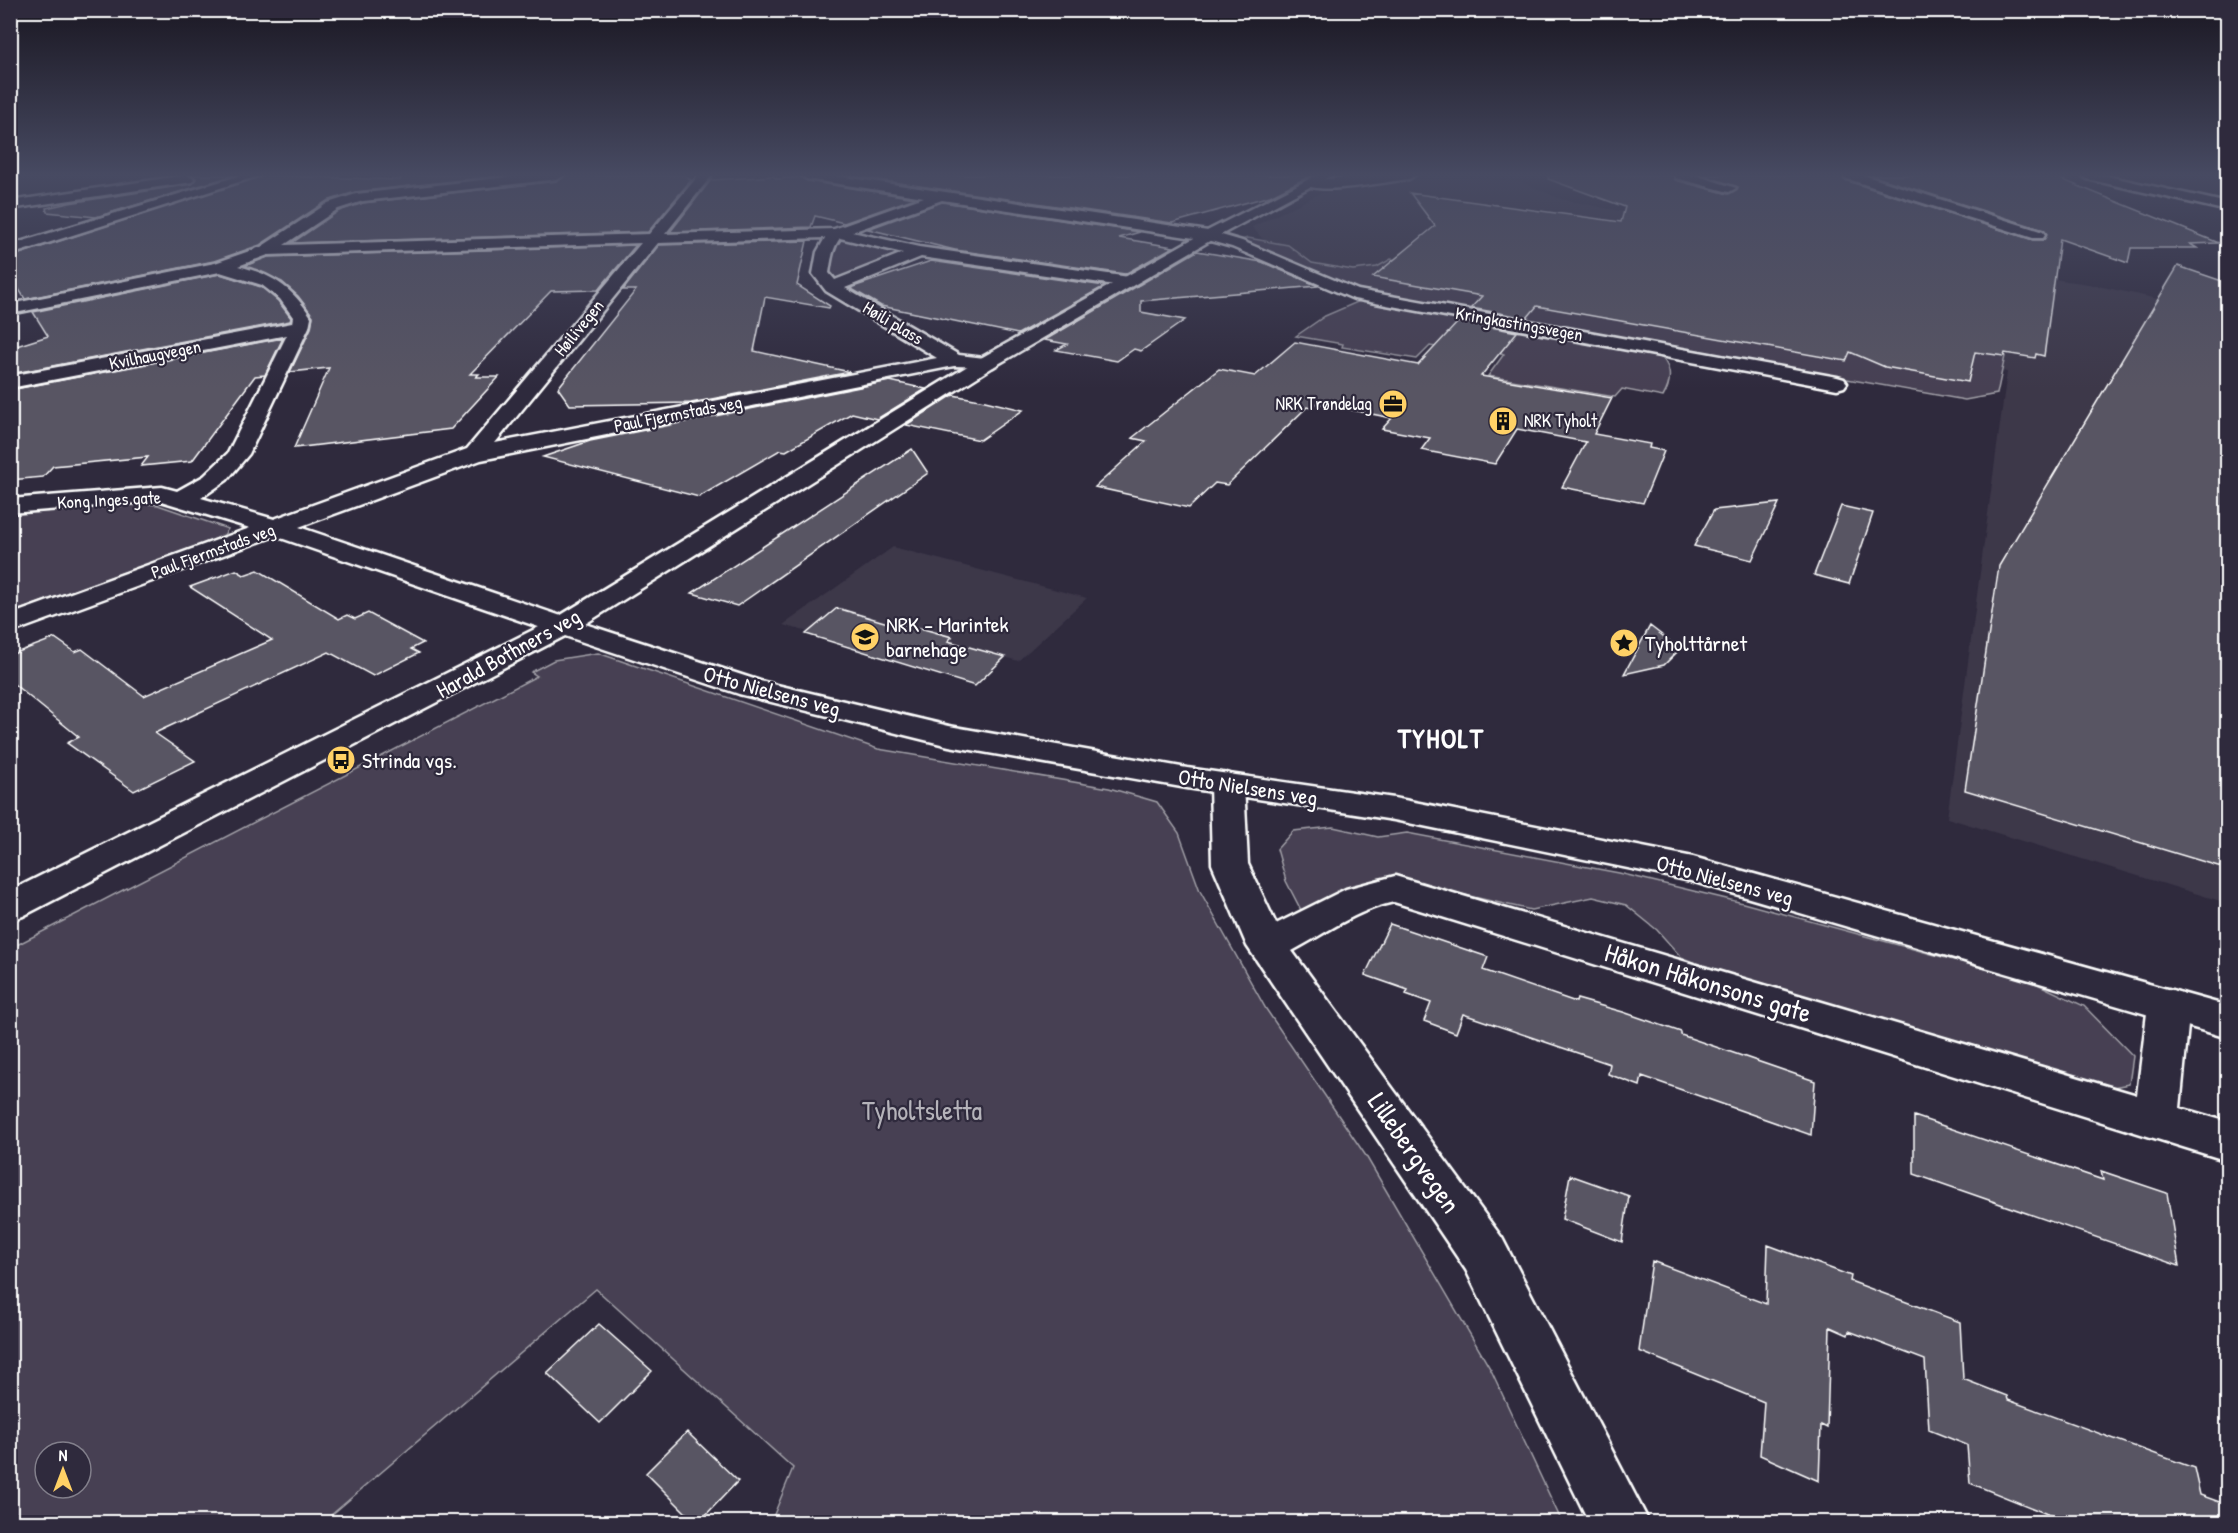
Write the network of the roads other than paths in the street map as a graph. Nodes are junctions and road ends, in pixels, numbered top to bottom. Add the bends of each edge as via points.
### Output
1 (271, 247) edge
2 (387, 247) edge
3 (646, 247) edge
4 (826, 247) edge
5 (895, 247) edge
6 (1190, 247) edge
7 (1243, 247) edge
8 (266, 250) junction
9 (919, 252) junction
10 (220, 267) junction
11 (1130, 282) junction
12 (832, 287) junction
13 (10, 309) edge
14 (300, 327) junction
15 (954, 360) junction
16 (986, 363) junction
17 (10, 382) edge
18 (1838, 382) dead end
19 (475, 454) junction
20 (180, 499) junction
21 (10, 506) edge
22 (276, 528) junction
23 (10, 625) edge
24 (563, 626) junction
25 (1227, 784) junction
26 (10, 907) edge
27 (1267, 946) junction
28 (2169, 1005) junction
29 (2228, 1022) edge
30 (2156, 1119) junction
31 (2228, 1142) edge
32 (1620, 1522) edge

1 - 8 street
2 - 8 street
3 - 19 street, Høilivegen
4 - 12 street via 821,273
5 - 9 street
6 - 11 street
7 - 18 street, Kringkastingsvegen via 1354,294
8 - 10 street
9 - 11 street
9 - 12 street, Høili plass
10 - 13 street
10 - 14 street via 252,274 280,287 302,317
11 - 16 street
12 - 15 street, Høili plass
14 - 17 street, Kvilhaugvegen
14 - 20 street via 225,473
15 - 16 street, Paul Fjermstads veg
15 - 19 street, Paul Fjermstads veg
16 - 24 street, Harald Bothners veg
19 - 22 street, Paul Fjermstads veg
20 - 21 street, Kong Inges gate via 162,494 136,495
20 - 22 street, Kong Inges gate
22 - 23 street, Paul Fjermstads veg
22 - 24 street, Otto Nielsens veg
24 - 25 street, Otto Nielsens veg via 750,688 949,736
24 - 26 street, Harald Bothners veg
25 - 27 street, Lillebergvegen via 1230,864
25 - 28 street, Otto Nielsens veg via 1394,809 1693,869
27 - 30 street, Håkon Håkonsons gate via 1298,932 1335,907 1368,893 1395,889
27 - 32 street, Lillebergvegen via 1484,1254
28 - 29 street, Otto Nielsens veg
28 - 30 street
30 - 31 street, Håkon Håkonsons gate

